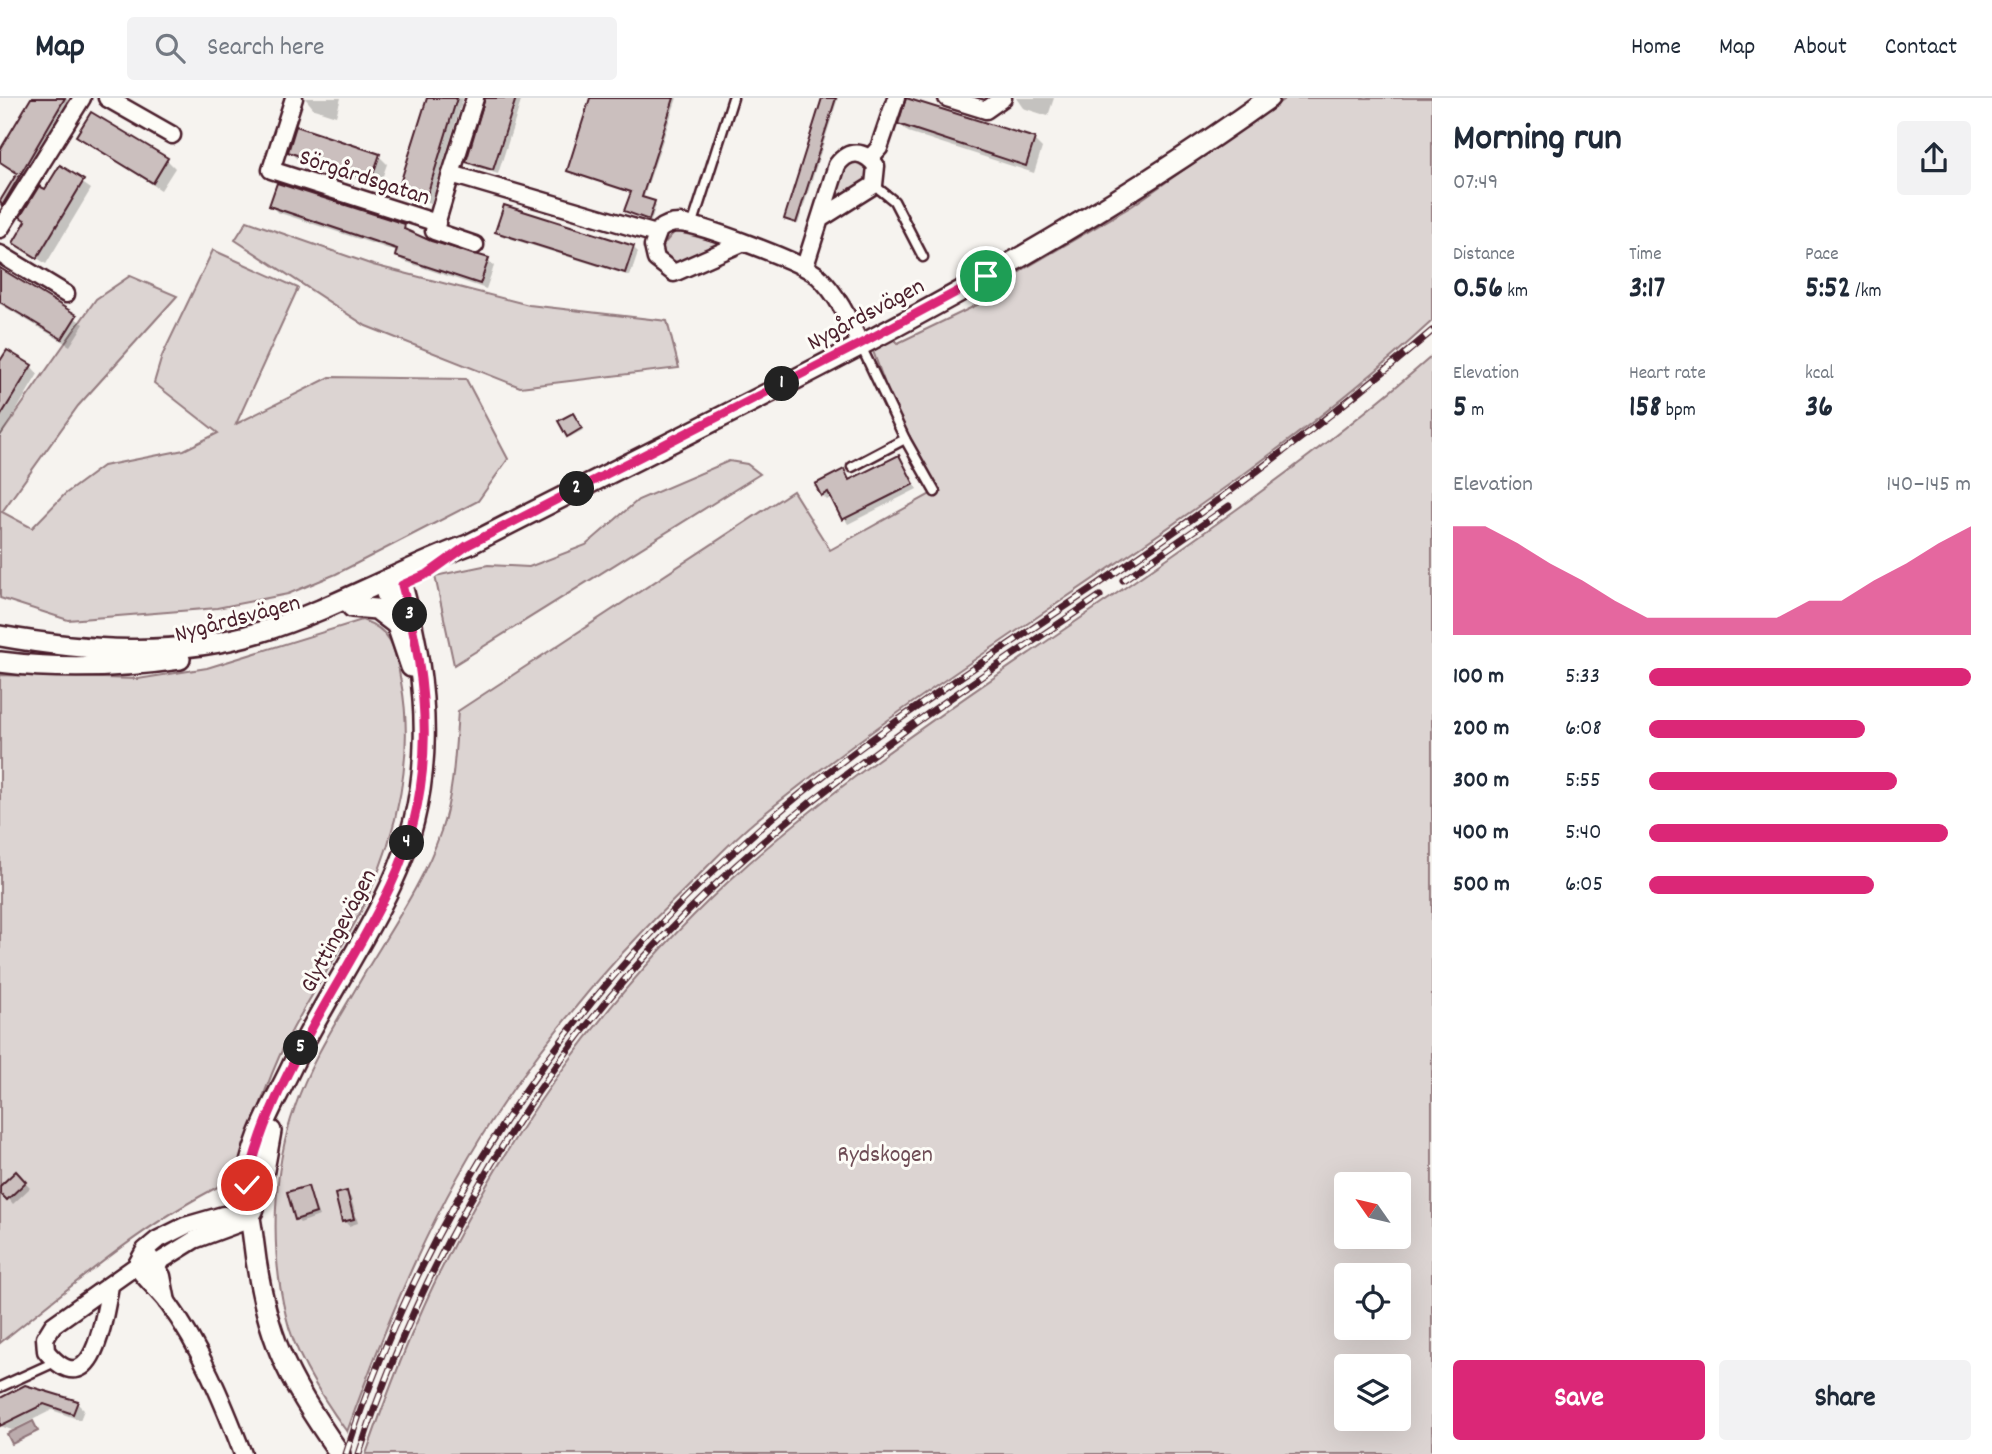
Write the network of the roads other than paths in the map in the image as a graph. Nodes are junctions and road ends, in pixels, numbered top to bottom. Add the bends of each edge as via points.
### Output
1 (82, 98) edge
2 (107, 98) edge
3 (294, 98) edge
4 (475, 98) edge
5 (733, 98) edge
6 (896, 98) edge
7 (947, 98) edge
8 (1003, 98) edge
9 (1269, 98) edge
10 (172, 135) dead end
11 (870, 158) junction
12 (451, 174) junction
13 (874, 185) junction
14 (820, 219) junction
15 (437, 223) junction
16 (692, 226) junction
17 (0, 229) edge
18 (656, 234) junction
19 (742, 243) junction
20 (475, 245) dead end
21 (0, 254) edge
22 (923, 257) dead end
23 (805, 266) junction
24 (66, 294) dead end
25 (860, 344) junction
26 (905, 439) junction
27 (852, 467) dead end
28 (935, 492) dead end
29 (392, 586) junction
30 (352, 607) junction
31 (397, 625) junction
32 (0, 636) edge
33 (0, 662) edge
34 (424, 733) junction
35 (251, 1219) junction
36 (145, 1250) junction
37 (154, 1265) junction
38 (136, 1266) junction
39 (110, 1286) junction
40 (167, 1302) junction
41 (55, 1362) junction
42 (0, 1387) edge
43 (243, 1454) edge
44 (340, 1454) edge

1 - 17 street
2 - 10 street
3 - 15 street, Sörgårdsgatan via 271,170
4 - 12 street, Sörgårdsgatan
5 - 16 lane
6 - 11 street via 879,148
7 - 8 street via 986,110
9 - 25 street, Nygårdsvägen via 1124,196
11 - 13 street via 876,166
11 - 14 street via 861,153 843,157
12 - 15 street, Sörgårdsgatan
12 - 18 street, Sörgårdsgatan
13 - 14 street
13 - 22 lane via 894,201
14 - 23 street
15 - 20 street, Sörgårdsgatan via 434,232
16 - 18 street via 671,223
16 - 19 street
18 - 19 street via 656,260 674,273
19 - 23 street
21 - 24 street
23 - 25 street via 836,297
25 - 26 lane
25 - 29 street, Nygårdsvägen
26 - 27 lane
26 - 28 lane
29 - 30 street, Nygårdsvägen
29 - 31 street, Glyttingevägen
29 - 32 street, Nygårdsvägen via 259,633 211,643 143,650
29 - 34 street, Glyttingevägen via 422,669
30 - 31 street via 376,609
30 - 33 street, Nygårdsvägen via 273,638 212,654 117,668 57,669
31 - 34 street, Glyttingevägen via 414,674
34 - 35 street, Glyttingevägen via 415,816 392,884 275,1101
35 - 36 street via 223,1215 185,1226
35 - 37 street via 194,1240
35 - 44 street, Glyttingevägen via 258,1279 277,1351 294,1386
36 - 37 street
36 - 38 street
37 - 38 street
37 - 40 street via 162,1276
38 - 39 street
38 - 40 street
39 - 41 street via 53,1325 45,1338 46,1351
39 - 41 street via 95,1351 87,1363 76,1369
40 - 43 street via 220,1397
41 - 42 lane

